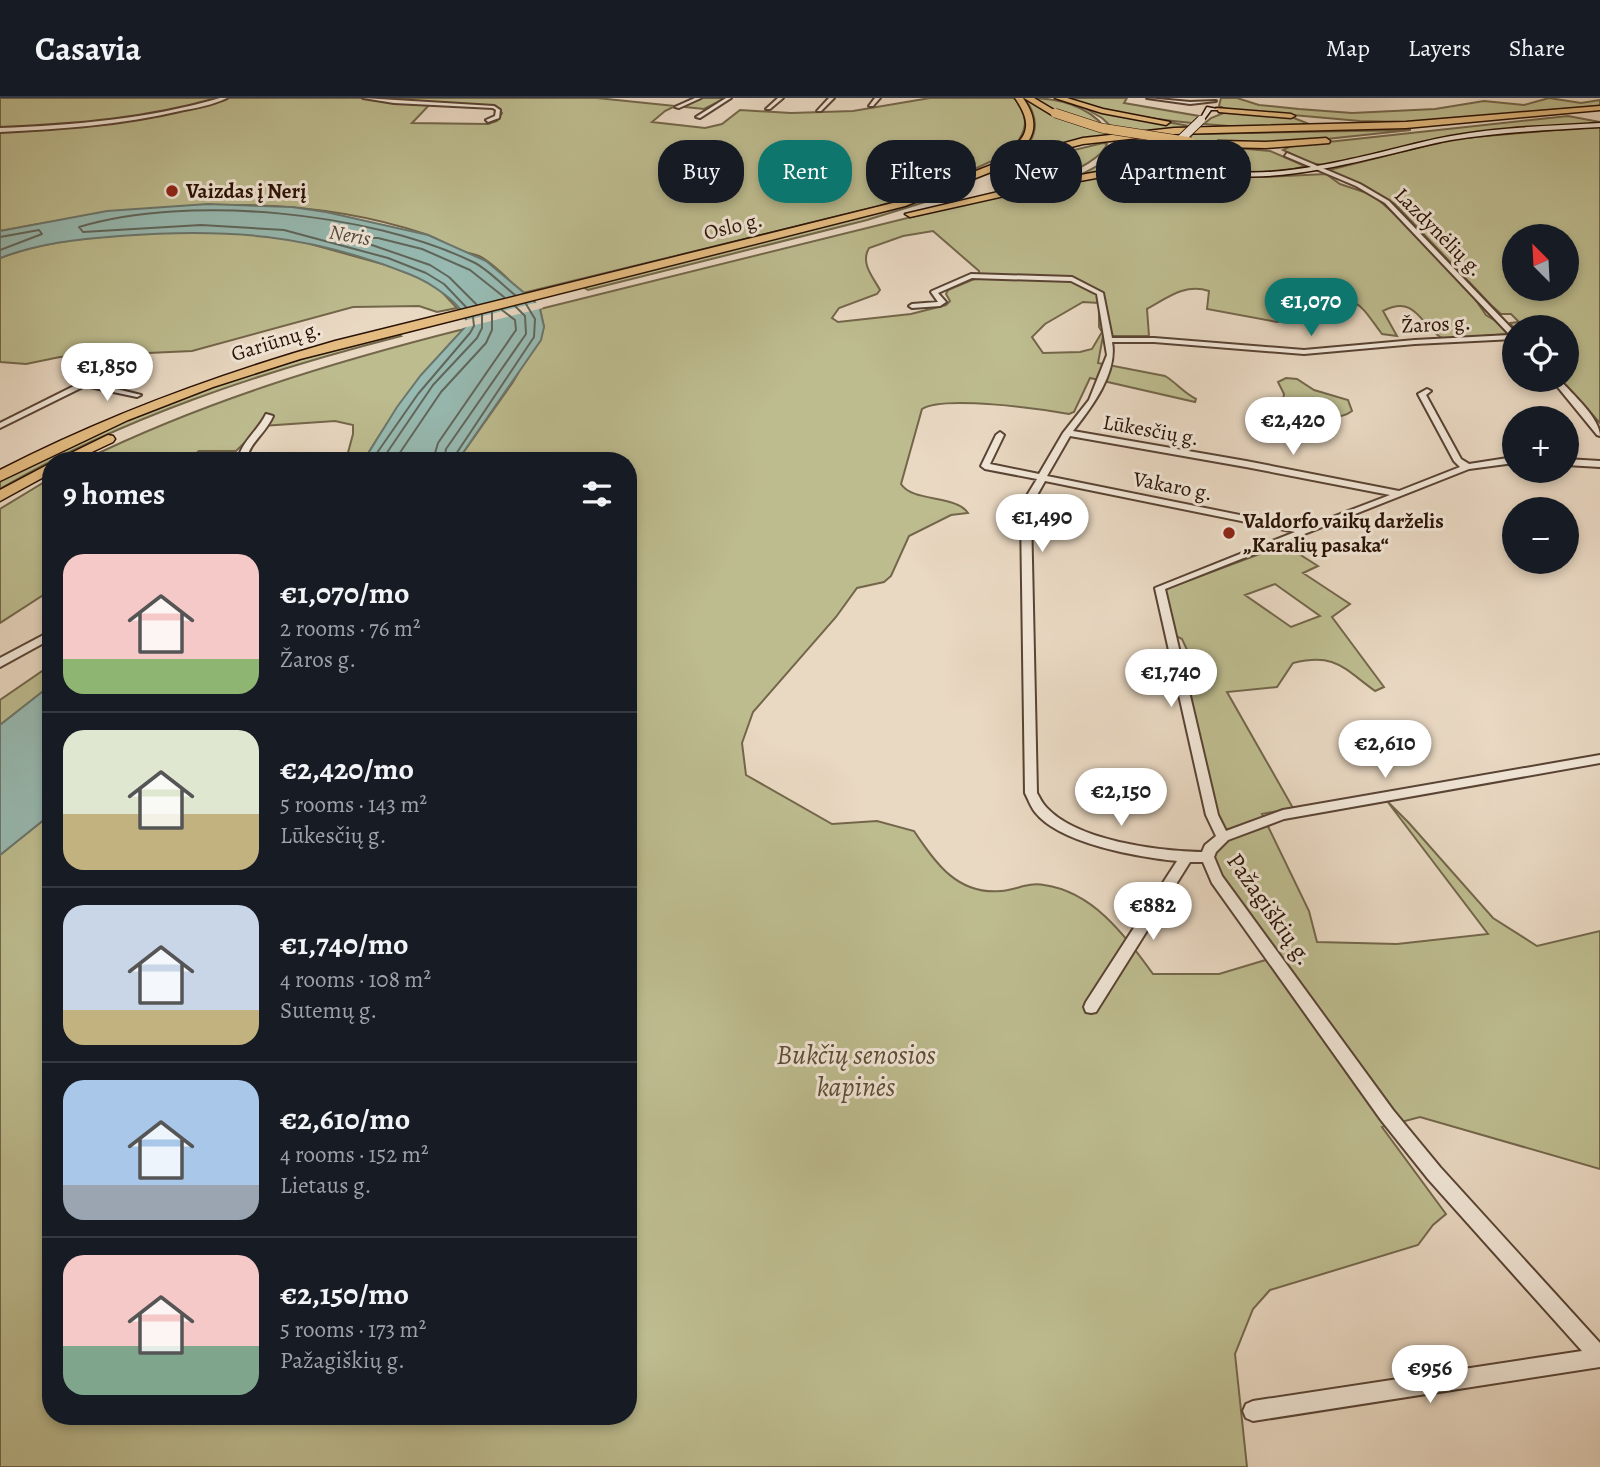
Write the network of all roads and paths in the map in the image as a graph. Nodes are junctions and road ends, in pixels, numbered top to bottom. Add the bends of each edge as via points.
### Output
1 (225, 98) edge
2 (365, 98) edge
3 (699, 98) edge
4 (729, 98) edge
5 (781, 98) edge
6 (832, 98) edge
7 (878, 98) edge
8 (1019, 98) edge
9 (1028, 98) edge
10 (1058, 98) edge
11 (1149, 98) edge
12 (380, 101) joint
13 (871, 105) dead end
14 (1214, 106) edge
15 (677, 107) dead end
16 (768, 108) dead end
17 (1600, 109) edge
18 (818, 110) dead end
19 (1582, 115) junction
20 (1287, 116) junction
21 (698, 117) dead end
22 (1506, 120) junction
23 (488, 121) dead end
24 (1453, 121) junction
25 (1600, 123) edge
26 (1245, 129) junction
27 (1272, 129) junction
28 (0, 130) edge
29 (1352, 138) dead end
30 (1340, 139) dead end
31 (1114, 140) edge
32 (1180, 140) edge
33 (1181, 140) edge
34 (1305, 143) junction
35 (1251, 144) edge
36 (1251, 147) edge
37 (1287, 155) junction
38 (1091, 167) dead end
39 (1319, 169) junction
40 (1082, 170) edge
41 (976, 174) edge
42 (1251, 174) edge
43 (976, 175) edge
44 (990, 197) edge
45 (904, 203) edge
46 (664, 274) junction
47 (1091, 287) joint
48 (582, 289) junction
49 (912, 306) dead end
50 (1502, 323) edge
51 (402, 334) junction
52 (1502, 337) edge
53 (1110, 340) junction
54 (194, 390) junction
55 (1427, 391) dead end
56 (1566, 392) edge
57 (137, 395) junction
58 (270, 416) dead end
59 (120, 419) junction
60 (0, 426) edge
61 (1067, 433) junction
62 (1600, 433) edge
63 (1000, 435) dead end
64 (46, 452) edge
65 (81, 452) edge
66 (243, 452) edge
67 (42, 454) edge
68 (1502, 462) edge
69 (1579, 463) edge
70 (1600, 464) edge
71 (1467, 467) junction
72 (42, 472) edge
73 (0, 476) edge
74 (1042, 477) junction
75 (1400, 494) junction
76 (0, 496) edge
77 (1305, 532) junction
78 (42, 639) edge
79 (0, 663) edge
80 (1600, 759) edge
81 (1223, 837) junction
82 (1207, 856) junction
83 (1186, 858) junction
84 (1091, 1007) dead end
85 (1600, 1358) edge
86 (1253, 1411) dead end

1 - 28 street via 120,120
2 - 12 street
3 - 15 street
4 - 21 street
5 - 16 street
6 - 18 street
7 - 13 street
8 - 41 highway via 1031,118 1026,141
9 - 33 highway, bridge via 1055,113 1115,131
10 - 26 highway via 1144,119
10 - 31 highway via 1108,126
11 - 14 street
12 - 23 street via 497,108 497,117
14 - 20 highway
14 - 32 street, bridge
17 - 19 highway, Oslo g.
17 - 24 highway, Oslo g.
19 - 22 highway, Oslo g.
19 - 25 highway
20 - 24 highway via 1385,123
20 - 27 highway via 1311,125
22 - 29 highway
22 - 46 highway, Oslo g. via 1358,131 1182,134 1100,142 1027,161 897,214
24 - 27 highway, Oslo g.
25 - 39 street via 1465,136
26 - 27 highway, Oslo g.
26 - 43 highway, Oslo g. via 1151,132 1083,141 1039,151
30 - 34 highway
34 - 35 highway
34 - 37 highway via 1282,148
36 - 37 highway
37 - 39 street, Lazdynėlių g.
38 - 40 highway
39 - 42 street
39 - 50 street, Lazdynėlių g. via 1387,202
44 - 46 highway
45 - 48 highway, Oslo g.
46 - 48 highway, Oslo g.
47 - 49 street via 1065,278 971,276 934,292 943,302 940,304
47 - 53 street, Pažagiškių g. via 1100,293
48 - 51 highway, Gariūnų g.
51 - 54 highway, Gariūnų g. via 292,357
51 - 65 highway, Gariūnų g. via 217,394
52 - 53 street, Žaros g. via 1304,352
53 - 61 street, Pažagiškių g. via 1111,355 1093,400
54 - 57 highway
54 - 59 highway, Gariūnų g.
55 - 71 street via 1422,394 1458,461
56 - 62 street
57 - 59 highway via 141,404
57 - 60 street via 84,383
58 - 66 street
59 - 64 highway, Gariūnų g.
61 - 74 street, Pažagiškių g.
61 - 75 street, Lūkesčių g.
63 - 74 street, Vakaro g. via 985,466
67 - 73 highway, Gariūnų g.
68 - 71 street
69 - 70 street
71 - 75 street
72 - 76 highway
74 - 77 street, Vakaro g.
74 - 83 street, Pažagiškių g. via 1026,513 1033,799 1073,832
75 - 77 street
77 - 81 street via 1160,588 1212,815
78 - 79 street
80 - 81 street via 1317,808 1261,821
81 - 82 street
82 - 83 street, Pažagiškių g.
82 - 85 street, Pažagiškių g. via 1217,879 1387,1115
83 - 84 street
85 - 86 street

